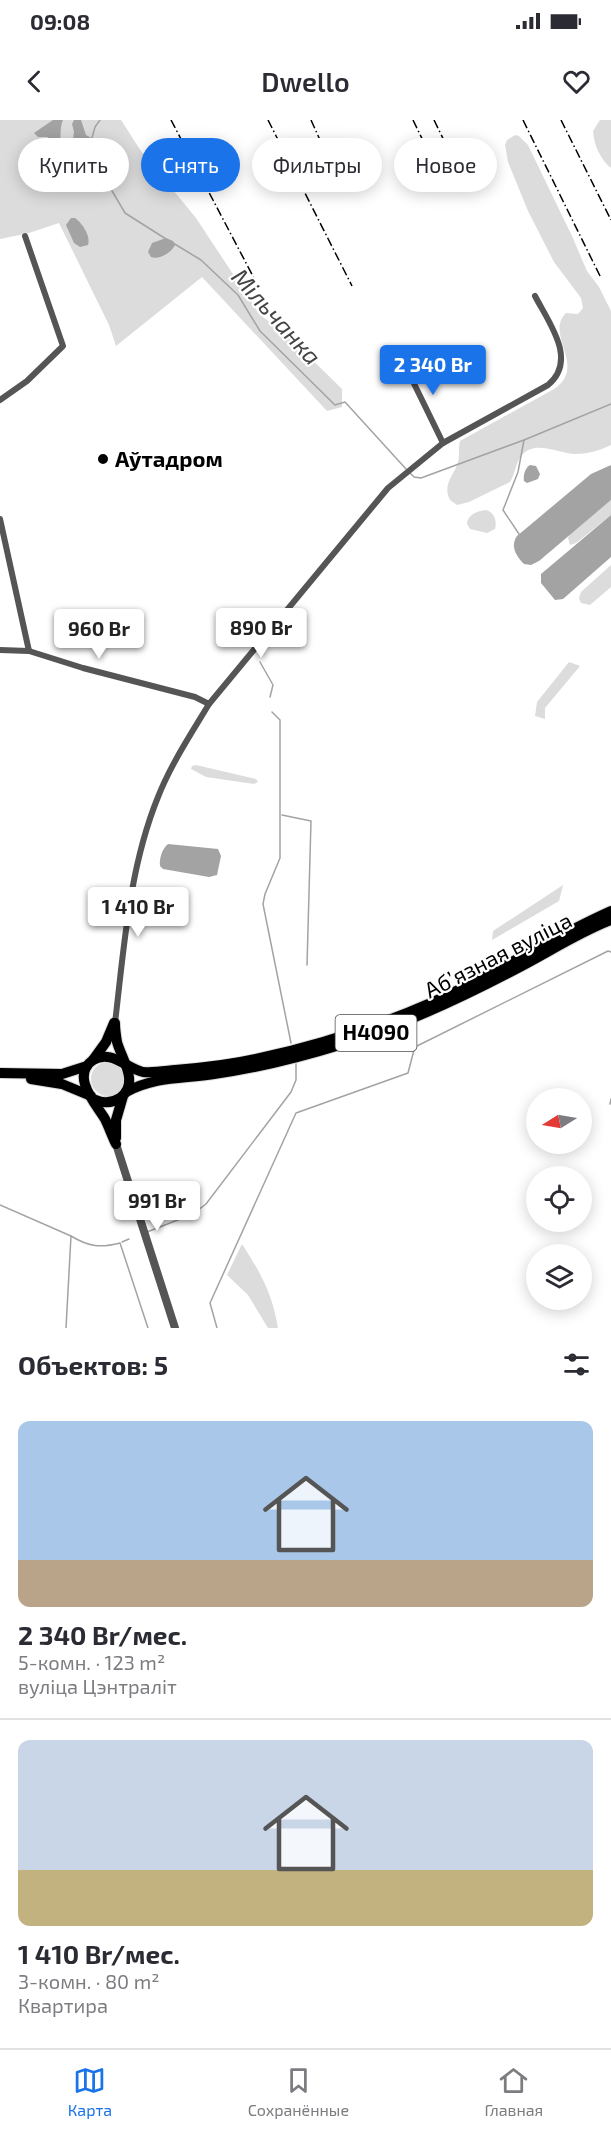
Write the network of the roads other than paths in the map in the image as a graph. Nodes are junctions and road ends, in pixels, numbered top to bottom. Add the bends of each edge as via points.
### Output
1 (25, 236) dead end
2 (535, 296) dead end
3 (402, 359) dead end
4 (0, 400) edge
5 (443, 443) junction
6 (0, 519) edge
7 (0, 651) edge
8 (29, 651) junction
9 (209, 704) junction
10 (608, 917) edge
11 (115, 1023) junction
12 (90, 1063) junction
13 (125, 1065) junction
14 (4, 1073) edge
15 (125, 1094) junction
16 (92, 1097) junction
17 (116, 1144) junction
18 (175, 1328) edge

1 - 4 street via 63,346 27,381
2 - 5 street via 561,349 562,361 556,378
3 - 5 street
5 - 9 street via 381,496
6 - 8 street
7 - 8 street
8 - 9 street
9 - 11 street via 170,770 141,849
10 - 13 main road, Абʼязная вуліца / Н4090 via 433,1001 341,1037 256,1059 201,1068 151,1072
10 - 15 main road, Абʼязная вуліца / Н4090 via 436,1009 379,1032 260,1066 155,1080
11 - 12 main road
11 - 13 main road
12 - 13 main road, Н4090 via 104,1056
12 - 14 main road, Н4090 via 62,1074
12 - 16 main road via 84,1076
13 - 15 main road via 130,1078
14 - 16 main road, Н4090 via 62,1084
15 - 16 main road, Н4090 via 109,1103
15 - 17 main road via 116,1120
16 - 17 main road
17 - 18 street

